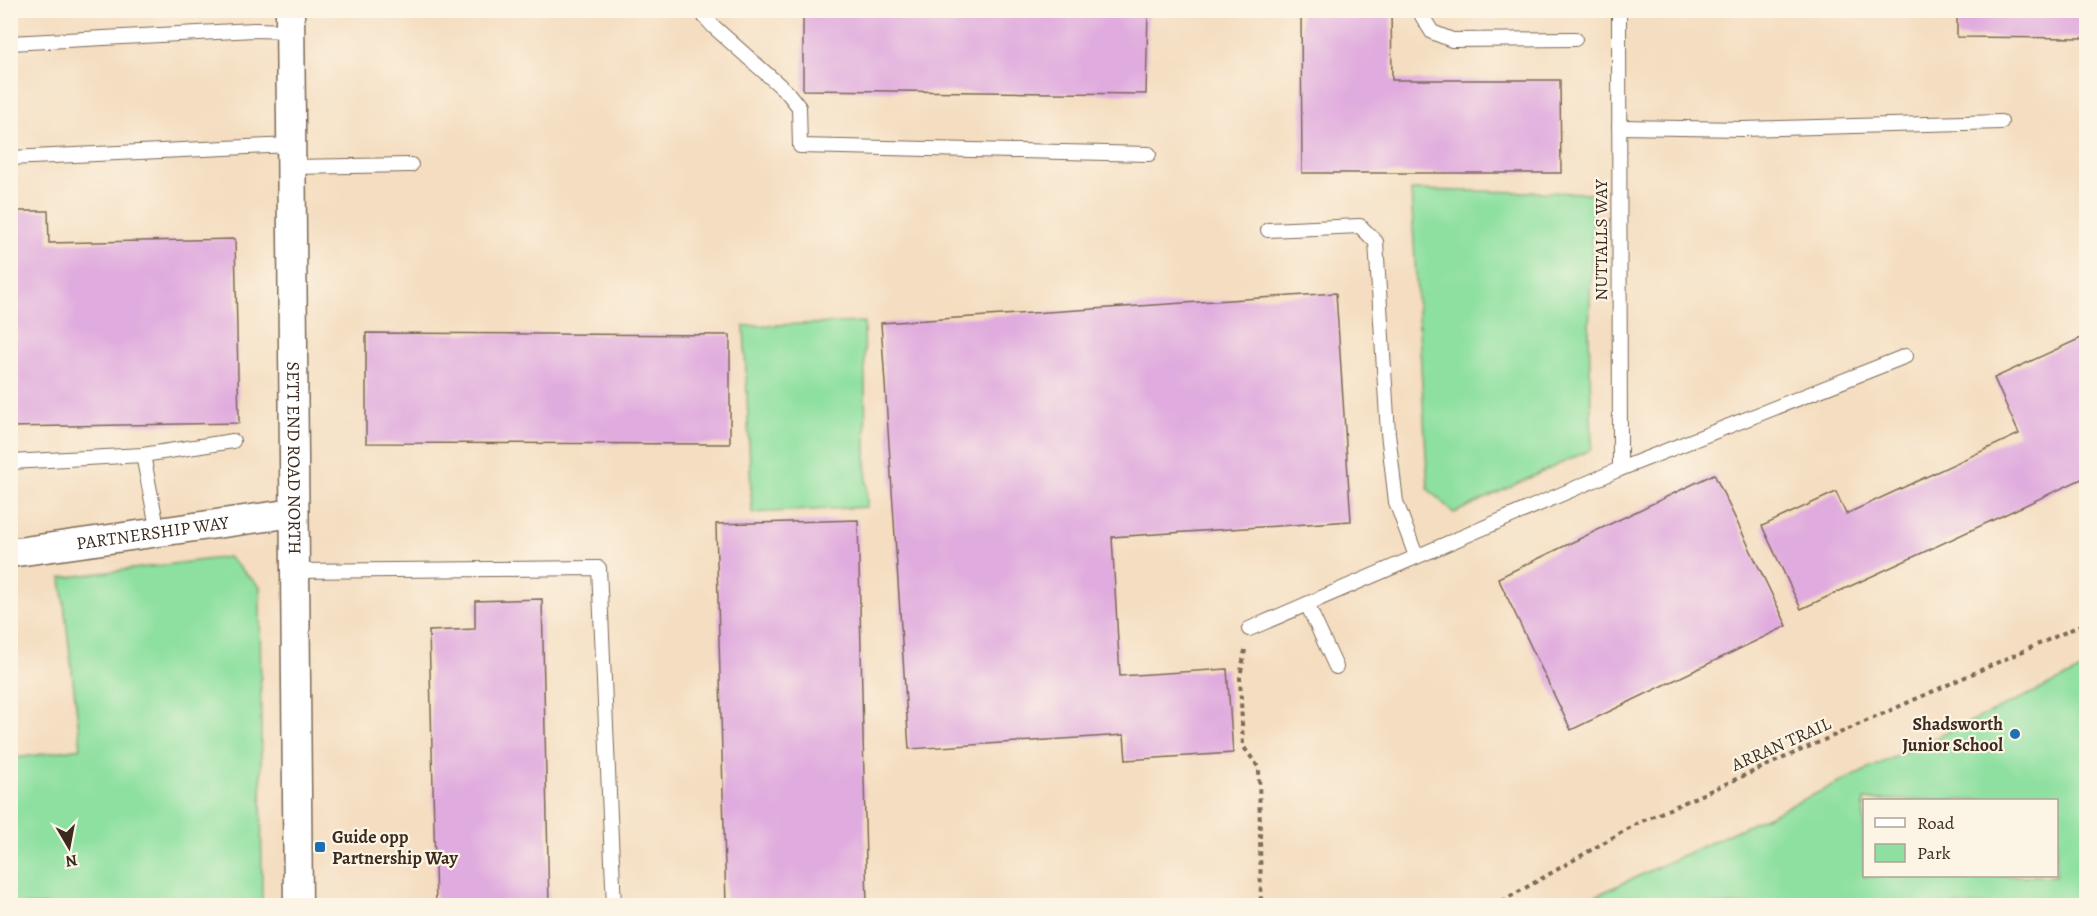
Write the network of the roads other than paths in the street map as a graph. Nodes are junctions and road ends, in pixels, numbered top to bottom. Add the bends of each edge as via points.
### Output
1 (704, 10) edge
2 (1423, 10) edge
3 (1619, 10) edge
4 (290, 21) edge
5 (1575, 39) dead end
6 (10, 43) edge
7 (2001, 122) dead end
8 (1619, 127) junction
9 (1149, 154) dead end
10 (291, 156) junction
11 (10, 158) edge
12 (411, 165) dead end
13 (1268, 230) dead end
14 (1906, 356) dead end
15 (233, 441) dead end
16 (143, 455) junction
17 (10, 462) edge
18 (1620, 469) junction
19 (294, 513) junction
20 (158, 532) junction
21 (10, 553) edge
22 (1416, 556) junction
23 (294, 571) junction
24 (1307, 604) junction
25 (1249, 629) road end
26 (1336, 667) dead end
27 (298, 906) edge
28 (614, 906) edge

1 - 9 lane via 709,22 799,107 800,146
2 - 5 lane via 1422,16 1432,32 1452,40
3 - 8 lane, NUTTALLS WAY
4 - 6 lane via 254,30
4 - 10 street, SETT END ROAD NORTH
7 - 8 lane via 1743,129
8 - 18 lane, NUTTALLS WAY
10 - 11 lane
10 - 12 lane
10 - 19 street, SETT END ROAD NORTH
13 - 22 lane via 1360,226 1376,242 1396,502
14 - 18 lane
15 - 16 lane
16 - 17 lane
16 - 20 lane
18 - 22 lane
19 - 20 street, PARTNERSHIP WAY
19 - 23 street, SETT END ROAD NORTH
20 - 21 street, PARTNERSHIP WAY
22 - 24 lane
23 - 27 street, SETT END ROAD NORTH
23 - 28 lane via 599,568
24 - 25 lane
24 - 26 lane

